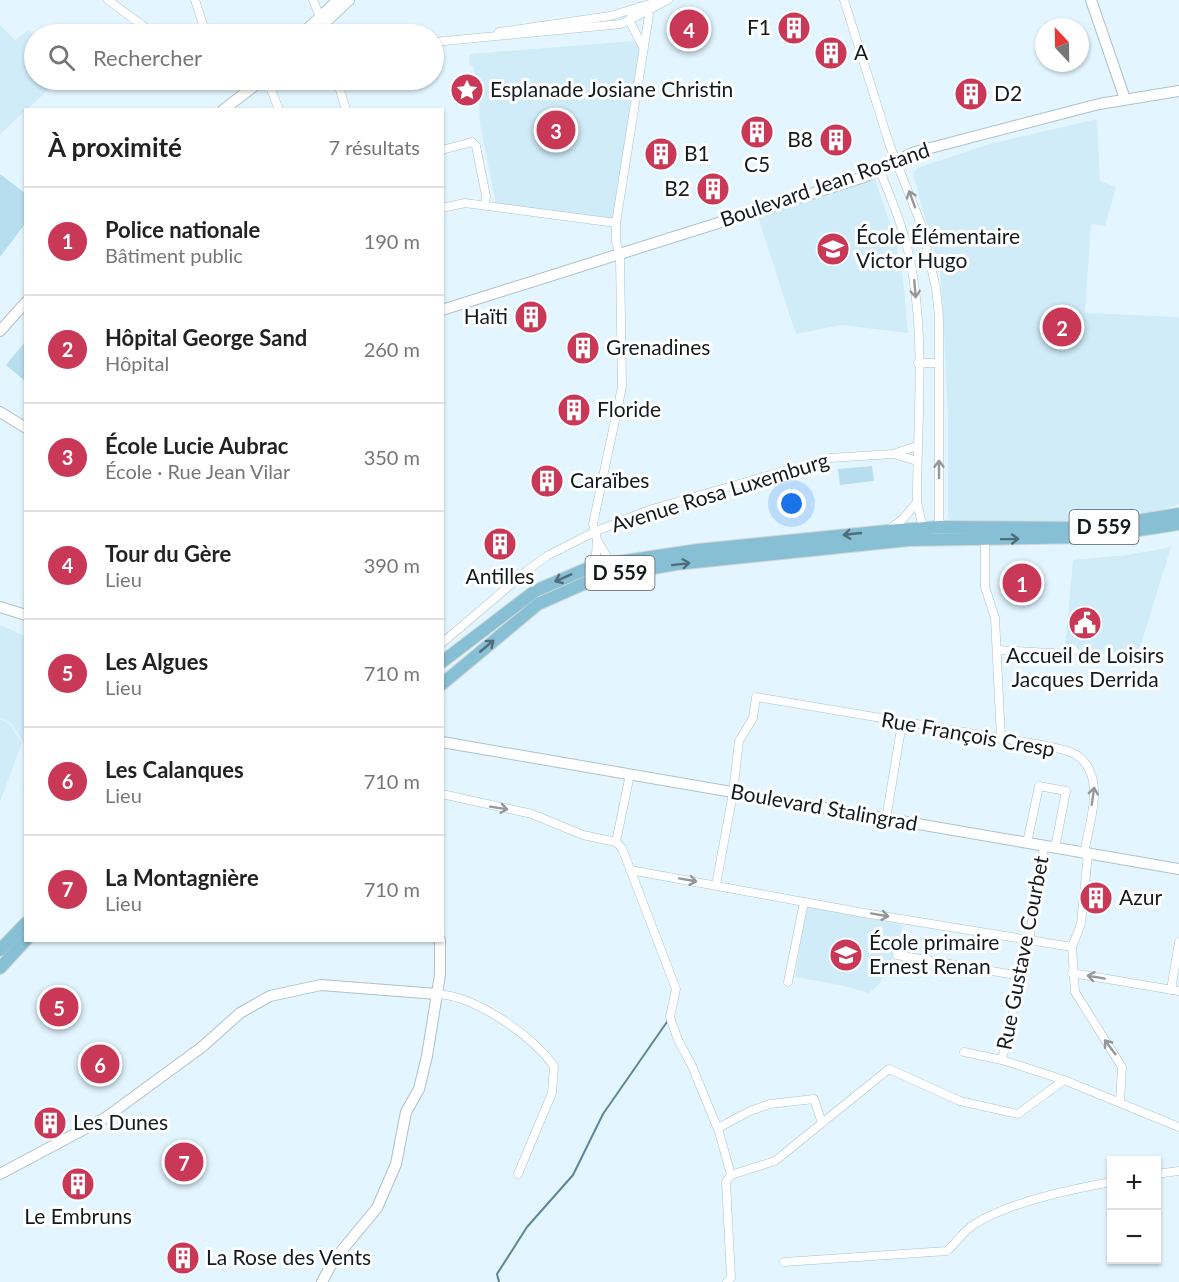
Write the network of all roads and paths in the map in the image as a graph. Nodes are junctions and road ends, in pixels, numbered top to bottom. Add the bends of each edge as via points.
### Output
1 (108, 0) edge
2 (195, 0) edge
3 (314, 0) edge
4 (338, 0) edge
5 (349, 0) edge
6 (667, 0) edge
7 (844, 0) edge
8 (1090, 0) edge
9 (636, 8) junction
10 (648, 12) junction
11 (630, 22) junction
12 (140, 24) edge
13 (203, 24) edge
14 (322, 24) edge
15 (324, 24) edge
16 (325, 24) edge
17 (495, 34) junction
18 (444, 41) edge
19 (644, 48) junction
20 (1118, 76) junction
21 (244, 90) edge
22 (247, 90) edge
23 (271, 90) edge
24 (340, 90) edge
25 (1179, 91) edge
26 (1125, 99) junction
27 (1099, 104) junction
28 (218, 108) edge
29 (225, 108) edge
30 (278, 108) edge
31 (345, 108) edge
32 (444, 149) edge
33 (896, 162) junction
34 (880, 171) junction
35 (485, 205) junction
36 (444, 208) edge
37 (616, 222) junction
38 (620, 256) junction
39 (24, 293) edge
40 (24, 304) edge
41 (444, 309) edge
42 (0, 320) edge
43 (0, 331) edge
44 (918, 363) junction
45 (938, 363) junction
46 (0, 412) edge
47 (24, 427) edge
48 (917, 446) junction
49 (893, 454) junction
50 (917, 461) junction
51 (917, 502) junction
52 (1179, 514) edge
53 (1179, 524) edge
54 (887, 531) junction
55 (594, 532) junction
56 (933, 532) junction
57 (985, 533) junction
58 (597, 540) junction
59 (611, 563) junction
60 (595, 566) junction
61 (0, 607) edge
62 (24, 614) edge
63 (444, 641) edge
64 (997, 650) junction
65 (1074, 650) dead end
66 (444, 660) edge
67 (444, 682) edge
68 (902, 723) junction
69 (444, 736) edge
70 (1001, 739) junction
71 (444, 742) edge
72 (469, 746) junction
73 (630, 774) junction
74 (733, 793) junction
75 (444, 794) edge
76 (886, 819) junction
77 (616, 842) junction
78 (1027, 843) junction
79 (1050, 847) junction
80 (1086, 854) junction
81 (1179, 869) edge
82 (630, 870) junction
83 (716, 885) junction
84 (804, 902) junction
85 (24, 925) edge
86 (1029, 941) junction
87 (24, 942) edge
88 (440, 942) edge
89 (1179, 942) edge
90 (1072, 947) junction
91 (0, 950) edge
92 (897, 955) dead end
93 (0, 968) edge
94 (1072, 973) junction
95 (1022, 976) junction
96 (788, 982) dead end
97 (1175, 990) edge
98 (437, 993) junction
99 (964, 1052) dead end
100 (1002, 1060) junction
101 (1064, 1080) junction
102 (1120, 1102) junction
103 (822, 1123) junction
104 (1179, 1127) edge
105 (718, 1128) junction
106 (1179, 1170) edge
107 (1161, 1173) edge
108 (0, 1174) edge
109 (518, 1174) dead end
110 (731, 1175) junction
111 (1107, 1183) edge
112 (784, 1262) dead end
113 (322, 1282) edge
114 (727, 1282) edge

1 - 12 street
2 - 13 street
3 - 14 street
4 - 15 street
5 - 16 street
6 - 9 street
6 - 10 street
7 - 33 street
8 - 20 street
9 - 10 street
9 - 11 street
9 - 17 street via 599,18 507,29
10 - 11 street
10 - 19 street
11 - 17 street
11 - 19 street
17 - 18 street
19 - 37 street
20 - 26 street
20 - 27 street via 1113,90
21 - 28 street
22 - 29 street
23 - 30 street
24 - 31 street
25 - 26 street, Boulevard Jean Rostand
26 - 27 street, Boulevard Jean Rostand
27 - 33 street, Boulevard Jean Rostand via 915,152
32 - 35 street via 466,142 476,146
33 - 34 street, Boulevard Jean Rostand
45 -> 33 street via 939,317 929,254
34 - 38 street, Boulevard Jean Rostand
34 -> 44 street via 913,276
35 - 36 street via 465,203
35 - 37 street
37 - 38 street
38 - 41 street, Boulevard Jean Rostand
38 - 55 street via 622,387 594,516
39 - 42 street
40 - 43 street
44 - 45 street
44 - 48 street
56 -> 45 street
46 - 47 street
48 - 49 street, Avenue Rosa Luxemburg
48 - 50 street
49 - 50 street, Avenue Rosa Luxemburg
49 - 55 street, Avenue Rosa Luxemburg via 830,458 686,499
50 - 51 street
51 - 54 street
51 - 56 street
52 - 57 main road, D 559 via 1093,528
57 -> 53 main road, D 559 via 1094,537
54 - 56 main road, D 559
54 -> 59 main road, D 559
55 - 58 street
55 - 63 street, Avenue Rosa Luxemburg via 547,556
56 - 57 main road, D 559
67 -> 56 main road, D 559 via 538,604 586,582 676,564 909,540
57 - 64 street via 985,587 995,618
58 - 59 street
58 - 60 street
59 - 60 main road, D 559
60 -> 66 main road, D 559 via 535,591
61 - 62 street
64 - 65 street via 1067,654
64 - 70 street
68 - 70 street, Rue François Cresp
68 - 74 street, Rue François Cresp via 756,697 753,718 739,741
68 - 76 street
69 - 72 street, Boulevard Stalingrad
80 -> 70 street, Rue François Cresp via 1095,787 1090,769 1076,755
71 - 72 street, Boulevard Stalingrad
72 - 73 street, Boulevard Stalingrad
73 - 74 street, Boulevard Stalingrad
73 - 77 street
74 - 76 street, Boulevard Stalingrad
74 - 83 street
75 -> 77 street via 532,814 583,835
76 - 78 street, Boulevard Stalingrad
77 - 82 street
78 - 79 street, Boulevard Stalingrad
78 - 79 street, Rue Gustave Courbet via 1039,786 1066,790
79 - 80 street, Boulevard Stalingrad
79 - 86 street, Rue Gustave Courbet
80 - 81 street, Boulevard Stalingrad
80 - 90 street, Rue François Cresp via 1081,924
82 -> 83 street
82 - 105 street via 676,989 670,1017
83 - 84 street
84 -> 86 street
84 - 96 street
85 - 91 main road
86 - 90 street
86 - 95 street, Rue Gustave Courbet
87 - 93 main road
88 - 98 street
89 - 97 street
90 - 94 street, Rue François Cresp
92 - 95 street
97 -> 94 street
102 -> 94 street, Rue François Cresp via 1122,1067 1075,992
95 - 100 street, Rue Gustave Courbet
98 - 108 street via 321,985 270,996 240,1013 190,1057 105,1118
98 - 109 street via 456,996 496,1016 554,1065 552,1092
98 - 113 street via 428,1056 419,1089 406,1112 396,1164 377,1208 333,1262
99 - 100 street
100 - 101 street
101 - 102 street
101 - 103 street via 1018,1114 960,1101 889,1069
102 - 104 street
103 - 105 street via 814,1099 770,1104
103 - 110 street via 775,1161
105 - 110 street
106 - 107 street
110 - 114 street via 726,1182 731,1278
111 - 112 street via 1048,1196 982,1220 967,1229 947,1251

